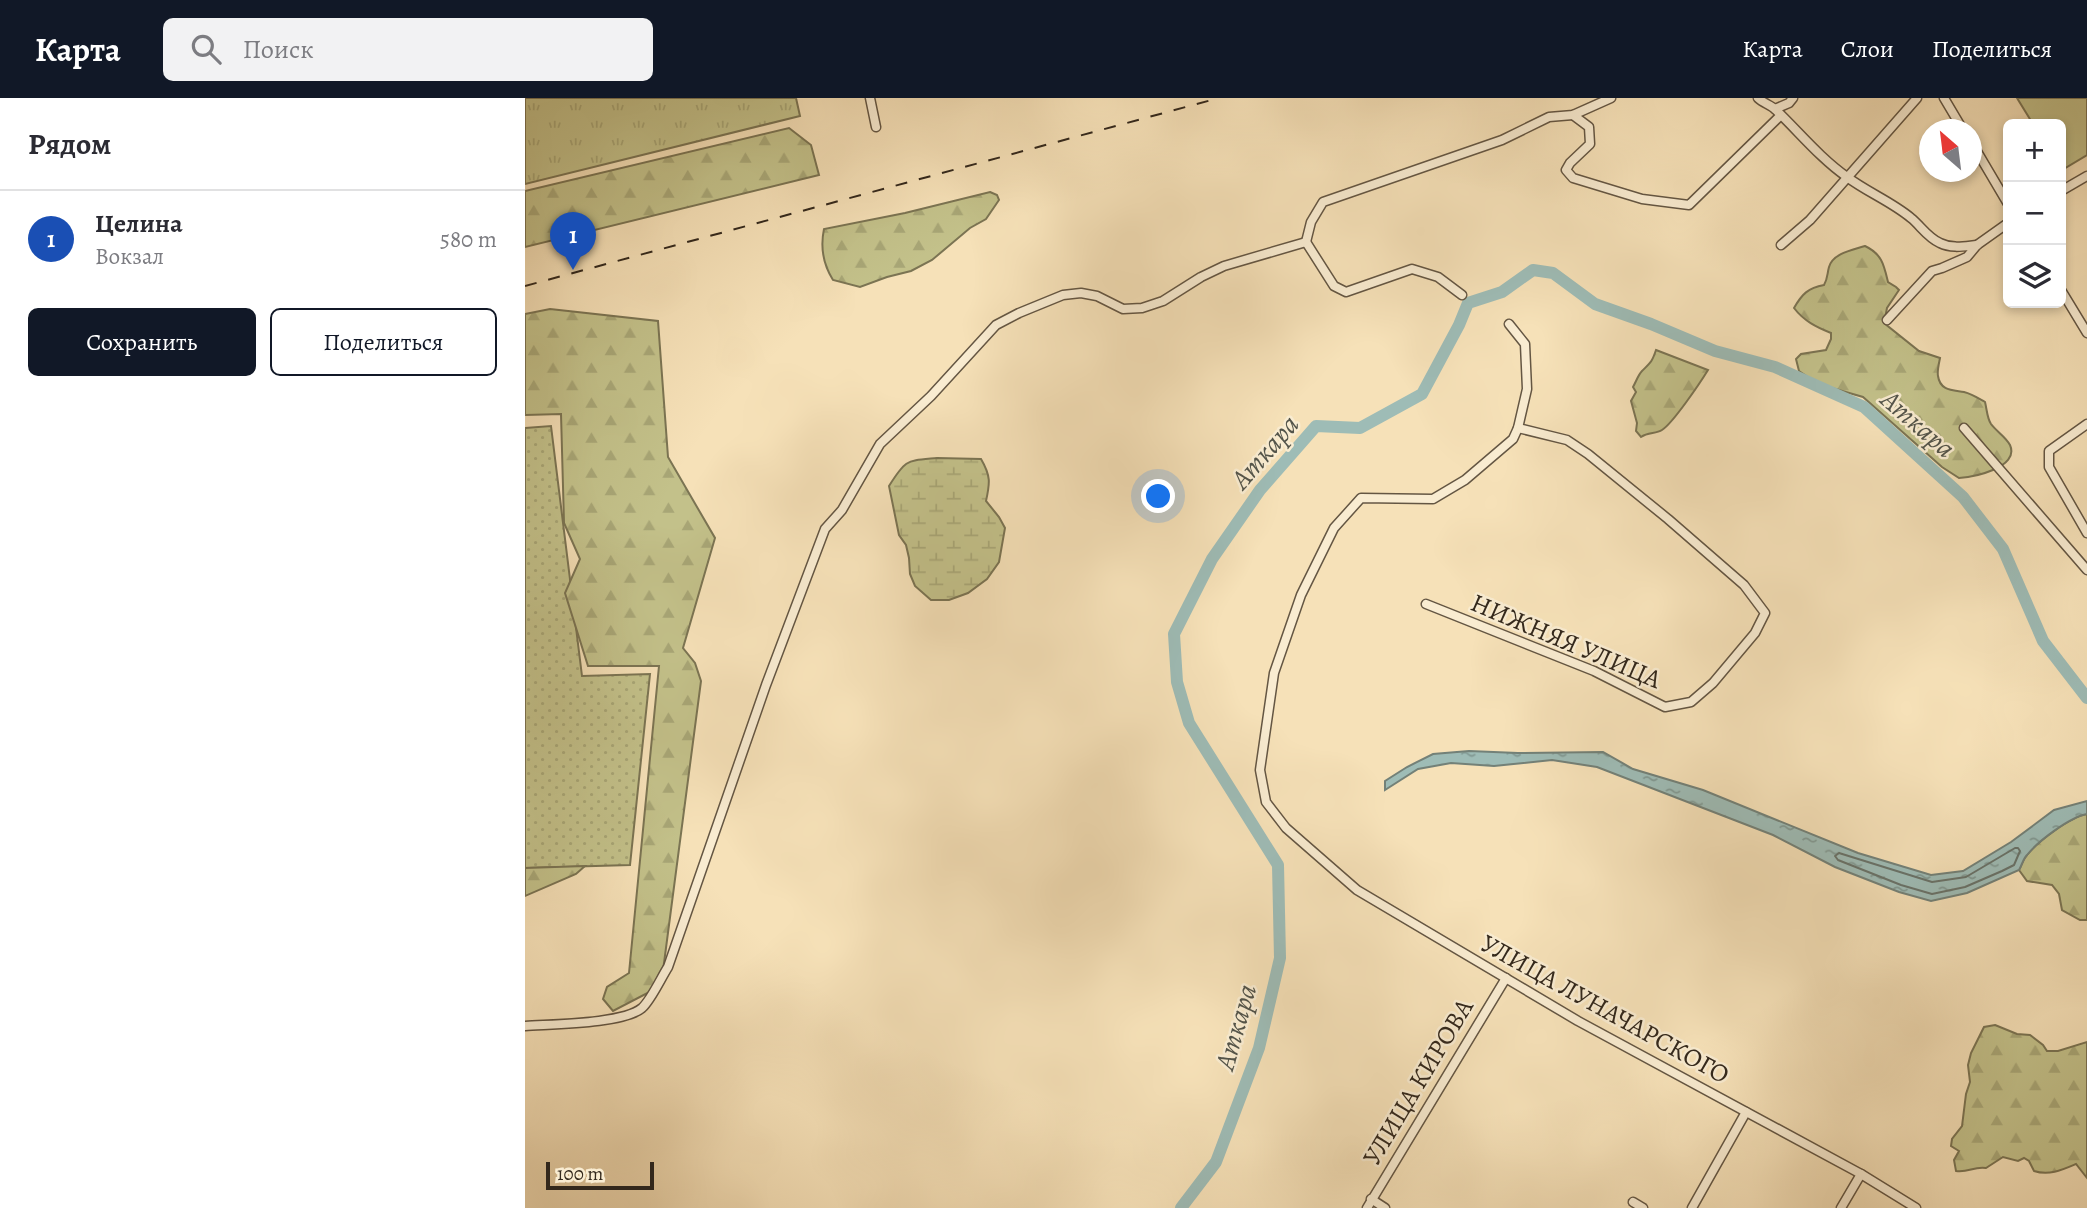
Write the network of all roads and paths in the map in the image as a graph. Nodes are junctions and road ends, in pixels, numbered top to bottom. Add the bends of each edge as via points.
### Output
1 (870, 98) edge
2 (1611, 98) edge
3 (1758, 98) edge
4 (1793, 98) edge
5 (1917, 98) edge
6 (1944, 98) edge
7 (1777, 112) junction
8 (1573, 115) junction
9 (1956, 119) edge
10 (876, 127) dead end
11 (1982, 160) edge
12 (2087, 176) edge
13 (1847, 178) junction
14 (2066, 188) edge
15 (2003, 196) edge
16 (2003, 227) edge
17 (1306, 242) junction
18 (1781, 245) dead end
19 (1977, 245) junction
20 (1462, 295) dead end
21 (2066, 298) edge
22 (1887, 320) dead end
23 (1509, 324) dead end
24 (2087, 333) edge
25 (2087, 424) edge
26 (1518, 428) junction
27 (1964, 428) dead end
28 (2087, 533) edge
29 (2087, 570) edge
30 (1426, 604) dead end
31 (1506, 978) junction
32 (525, 1026) edge
33 (1746, 1112) junction
34 (1861, 1174) junction
35 (1371, 1199) junction
36 (1633, 1202) dead end
37 (1367, 1208) edge
38 (1385, 1208) edge
39 (1643, 1208) edge
40 (1692, 1208) edge
41 (1842, 1208) edge
42 (1916, 1208) edge

1 - 10 street
2 - 8 street
3 - 7 street
4 - 7 street
5 - 13 street
6 - 9 street
7 - 8 street via 1689,205 1641,199 1573,178 1566,170 1590,144 1589,127
7 - 13 street
8 - 17 street via 1549,117 1502,140 1323,202
11 - 15 street
12 - 14 street
13 - 18 street
13 - 19 street via 1912,218 1940,243
16 - 19 street
17 - 20 street via 1334,286 1346,292 1412,269 1438,276
17 - 32 street via 1224,266 1142,308 1123,309 1081,293 1063,295 1007,319 983,338 880,444 842,510 825,530 668,967 643,1007 612,1019
19 - 22 street via 1967,257 1932,271
21 - 24 street
23 - 26 street via 1525,344 1527,389
25 - 28 street via 2049,451 2049,467
26 - 30 street, НИЖНЯЯ УЛИЦА via 1567,440 1668,519 1744,585 1765,613 1755,633 1691,702 1665,707 1594,671
26 - 31 street, УЛИЦА ЛУНАЧАРСКОГО via 1513,439 1465,480 1433,499 1361,498 1335,528 1301,595 1275,673 1260,770 1266,802 1286,828 1357,890
27 - 29 street
31 - 33 street, УЛИЦА ЛУНАЧАРСКОГО
31 - 35 street, УЛИЦА КИРОВА
33 - 34 street, УЛИЦА ЛУНАЧАРСКОГО
33 - 40 street
34 - 41 street
34 - 42 street, УЛИЦА ЛУНАЧАРСКОГО
35 - 37 street, УЛИЦА КИРОВА
35 - 38 street
36 - 39 street

